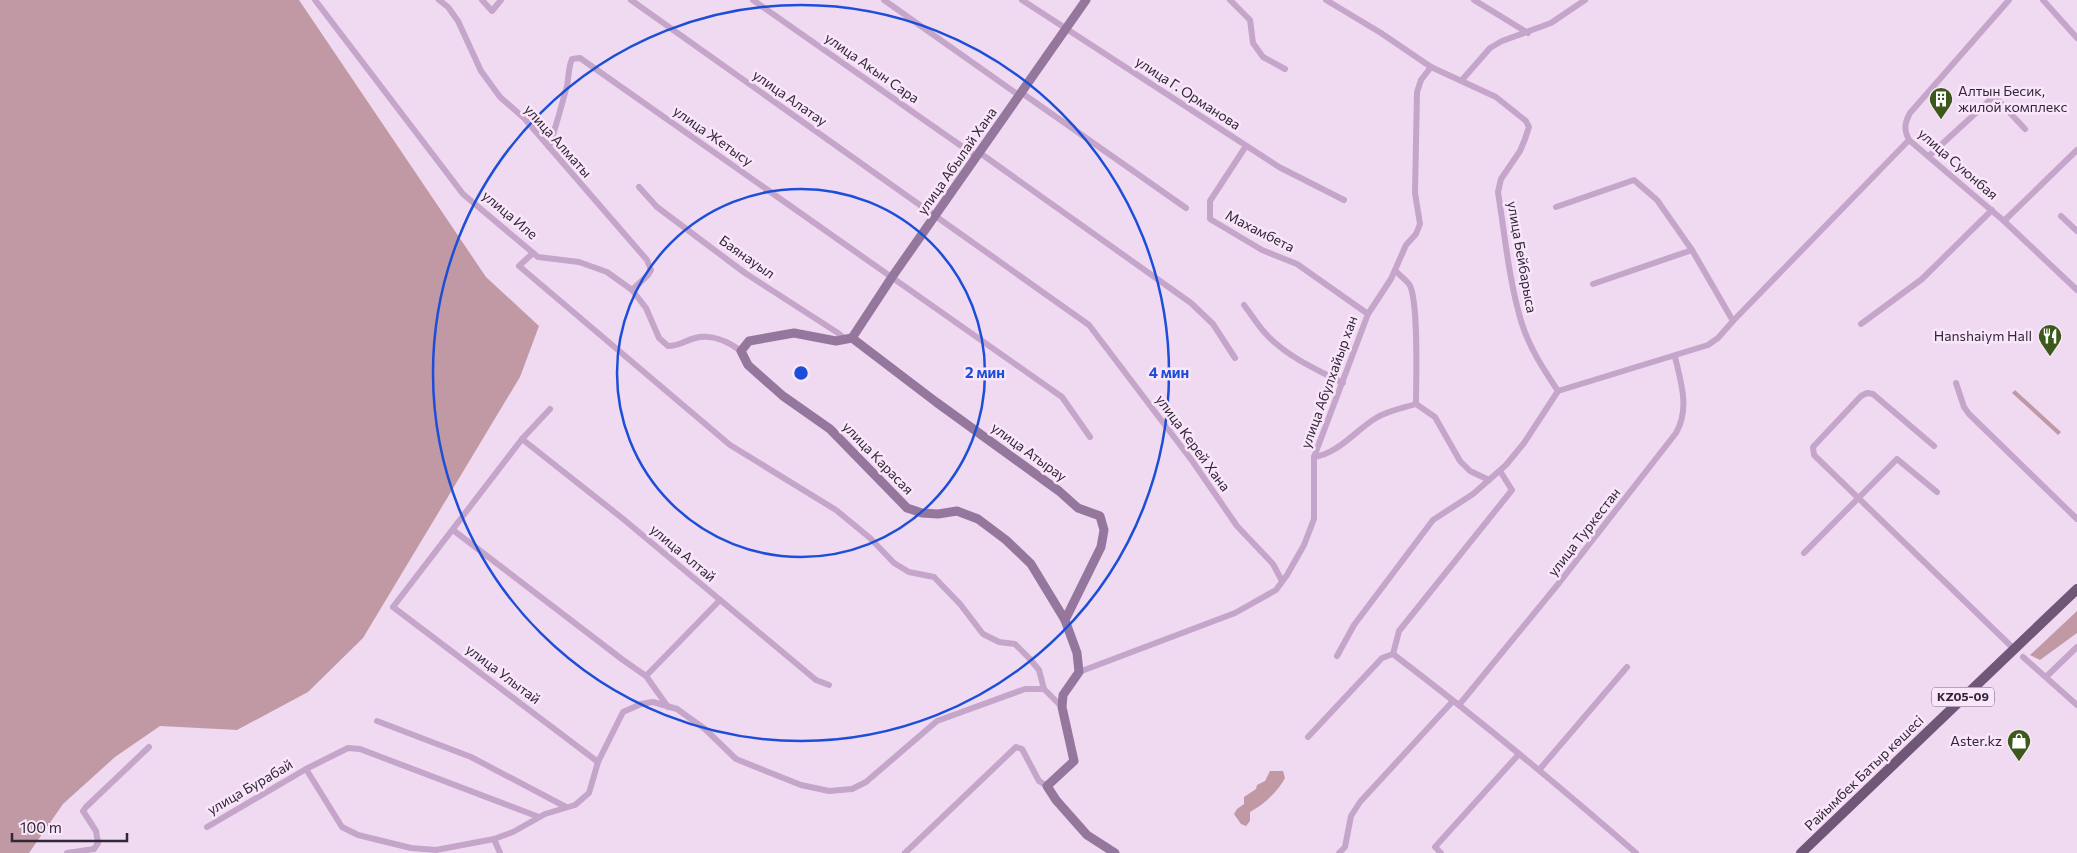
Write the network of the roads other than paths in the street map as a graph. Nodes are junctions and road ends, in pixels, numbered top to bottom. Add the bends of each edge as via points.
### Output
1 (315, 0) edge
2 (440, 0) edge
3 (482, 0) edge
4 (501, 0) edge
5 (631, 0) edge
6 (753, 0) edge
7 (884, 0) edge
8 (1022, 0) edge
9 (1086, 0) edge
10 (1230, 0) edge
11 (1326, 0) edge
12 (1474, 0) edge
13 (1585, 0) edge
14 (2009, 0) edge
15 (2043, 0) edge
16 (1065, 28) junction
17 (1528, 33) junction
18 (2077, 38) edge
19 (1431, 67) junction
20 (1285, 69) dead end
21 (1462, 80) junction
22 (1021, 94) junction
23 (2026, 129) dead end
24 (1909, 140) junction
25 (1246, 146) junction
26 (548, 147) junction
27 (2077, 150) edge
28 (978, 155) junction
29 (1929, 156) junction
30 (639, 187) dead end
31 (1344, 200) dead end
32 (1556, 207) dead end
33 (1186, 208) dead end
34 (1992, 210) junction
35 (936, 215) junction
36 (2061, 216) dead end
37 (2004, 221) junction
38 (2077, 231) edge
39 (1692, 250) junction
40 (533, 253) junction
41 (1395, 270) junction
42 (892, 277) junction
43 (1593, 284) dead end
44 (632, 290) junction
45 (2077, 290) edge
46 (1244, 305) dead end
47 (1368, 314) junction
48 (1732, 321) junction
49 (1861, 324) dead end
50 (849, 339) junction
51 (740, 351) junction
52 (1675, 357) junction
53 (1235, 358) dead end
54 (1343, 383) junction
55 (1956, 384) dead end
56 (1558, 391) junction
57 (1416, 404) junction
58 (550, 409) dead end
59 (1090, 437) dead end
60 (522, 439) junction
61 (1934, 446) dead end
62 (1314, 456) junction
63 (1500, 471) junction
64 (1490, 480) junction
65 (1937, 492) dead end
66 (1859, 499) junction
67 (2077, 519) edge
68 (453, 530) junction
69 (1804, 554) dead end
70 (1282, 581) junction
71 (2077, 589) edge
72 (720, 600) junction
73 (1065, 620) junction
74 (2077, 647) edge
75 (2014, 649) junction
76 (1393, 654) junction
77 (1336, 656) dead end
78 (2023, 657) dead end
79 (1627, 668) dead end
80 (1079, 672) junction
81 (646, 676) junction
82 (2047, 676) junction
83 (828, 686) dead end
84 (1044, 689) junction
85 (1456, 703) junction
86 (2077, 705) edge
87 (668, 706) junction
88 (1062, 707) junction
89 (377, 721) dead end
90 (1308, 737) dead end
91 (150, 747) dead end
92 (1519, 754) junction
93 (598, 762) junction
94 (306, 769) junction
95 (1539, 770) junction
96 (1047, 786) junction
97 (566, 808) junction
98 (539, 817) junction
99 (207, 827) dead end
100 (494, 840) junction
101 (67, 853) edge
102 (500, 853) edge
103 (905, 853) edge
104 (1115, 853) edge
105 (1339, 853) edge
106 (1441, 853) edge
107 (1636, 853) edge
108 (1801, 853) edge

1 - 40 street, улица Иле via 462,194
2 - 26 street, улица Алматы via 458,21 481,71 500,97 524,118
3 - 4 street via 492,11
5 - 35 street, улица Алатау
6 - 28 street, улица Акын Сара
7 - 22 street
8 - 16 street, улица Г. Орманова
9 - 16 street, улица Абылай Хана
10 - 20 street via 1250,20 1253,43 1263,57
11 - 19 street, улица Бейбарыса
12 - 17 street
13 - 17 street via 1551,23
14 - 24 street, улица Суюнбая via 1910,114 1905,123
15 - 18 street
16 - 22 street, улица Абылай Хана
16 - 25 street, улица Г. Орманова
17 - 21 street via 1490,48
19 - 21 street, улица Бейбарыса
19 - 41 street, улица Абулхайыр хан via 1417,92 1415,193 1420,224 1406,244
21 - 56 street, улица Бейбарыса via 1496,98 1526,121 1529,127 1520,151 1501,179 1498,192 1522,325 1539,362
22 - 28 street, улица Абылай Хана
22 - 33 street
23 - 29 street via 1996,98 1991,99
24 - 29 street, улица Суюнбая
24 - 48 street
25 - 31 street, улица Г. Орманова
25 - 47 street, Махамбета via 1210,201 1210,219 1262,250 1297,264
26 - 42 street, улица Жетысу via 558,123 569,65 572,59 580,58
26 - 44 street, улица Алматы via 647,260 651,270
27 - 37 street
28 - 35 street, улица Абылай Хана
28 - 53 street, улица Акын Сара via 1192,303 1213,324
29 - 34 street, улица Суюнбая
30 - 50 street, Баянауыл via 657,207 745,273
32 - 39 street via 1634,180 1657,200
34 - 37 street, улица Суюнбая
34 - 49 street via 1922,279
35 - 42 street, улица Абылай Хана
35 - 70 street, улица Керей Хана via 1089,325 1194,462 1237,526 1273,564
36 - 38 street
37 - 45 street, улица Суюнбая
39 - 43 street
39 - 48 street
40 - 44 street, улица Иле via 538,257 579,262 607,272
40 - 84 street via 519,266 630,361 730,445 836,510 894,563 909,572 934,577 984,634 999,642 1015,644 1029,658 1039,670
41 - 47 street, улица Абулхайыр хан
41 - 57 street via 1410,285 1414,302
42 - 50 street, улица Абылай Хана
42 - 59 street via 1062,397
44 - 51 street, улица Иле via 646,308 659,338 668,346 678,346 694,338 712,338 732,343
46 - 54 street via 1283,350
47 - 54 street, улица Абулхайыр хан
48 - 52 street via 1708,346
50 - 51 street via 836,341 794,334 749,341
50 - 73 street, улица Атырау via 1078,508 1100,516 1104,530 1101,547
51 - 73 street, улица Карасая via 748,365 783,396 830,429 908,508 938,514 957,511 978,519 1006,540 1031,564
52 - 56 street
52 - 85 street, улица Туркестан via 1683,390 1682,423 1676,433 1559,583
54 - 62 street, улица Абулхайыр хан
55 - 67 street via 1969,414
56 - 63 street via 1524,443
57 - 62 street via 1377,417 1351,440
57 - 64 street via 1435,417 1465,466
58 - 60 street
60 - 68 street
60 - 72 street, улица Алтай
61 - 66 street via 1873,394 1861,396 1812,451
62 - 70 street, улица Абулхайыр хан via 1314,519 1304,544
63 - 64 street
63 - 76 street via 1512,490 1398,632
64 - 77 street via 1433,520 1354,625
65 - 66 street via 1897,459
66 - 69 street
66 - 75 street
68 - 81 street
68 - 93 street, улица Улытай via 392,607
70 - 80 street, улица Абулхайыр хан via 1276,590 1235,613
71 - 75 main road, Райымбек Батыр көшесі / KZ05-09
72 - 81 street
72 - 83 street, улица Алтай via 816,680
73 - 80 street, улица Карасая via 1077,653
74 - 82 street
75 - 108 main road, Райымбек Батыр көшесі / KZ05-09
76 - 85 street
76 - 90 street via 1382,658
78 - 82 street
79 - 95 street
80 - 88 street via 1063,695
81 - 87 street
82 - 86 street
84 - 87 street via 1025,689 937,721 866,782 852,789 829,791 801,785 736,759 705,729
84 - 88 street
85 - 92 street
85 - 105 street, улица Туркестан via 1360,802 1351,816 1345,847
87 - 93 street, улица Бурабай via 652,702 623,712
88 - 96 street via 1074,761
89 - 97 street via 471,756
91 - 101 street via 83,811 96,831 98,843 94,849
92 - 95 street
92 - 106 street via 1435,847
93 - 97 street, улица Бурабай via 589,793
94 - 98 street via 348,748 360,749
94 - 99 street, улица Бурабай
94 - 100 street, улица Бурабай via 342,827 358,835 411,848 436,850
95 - 107 street
96 - 103 street via 1039,781 1022,749 1016,747
96 - 104 street via 1087,835
97 - 98 street, улица Бурабай
98 - 100 street, улица Бурабай
100 - 102 street

